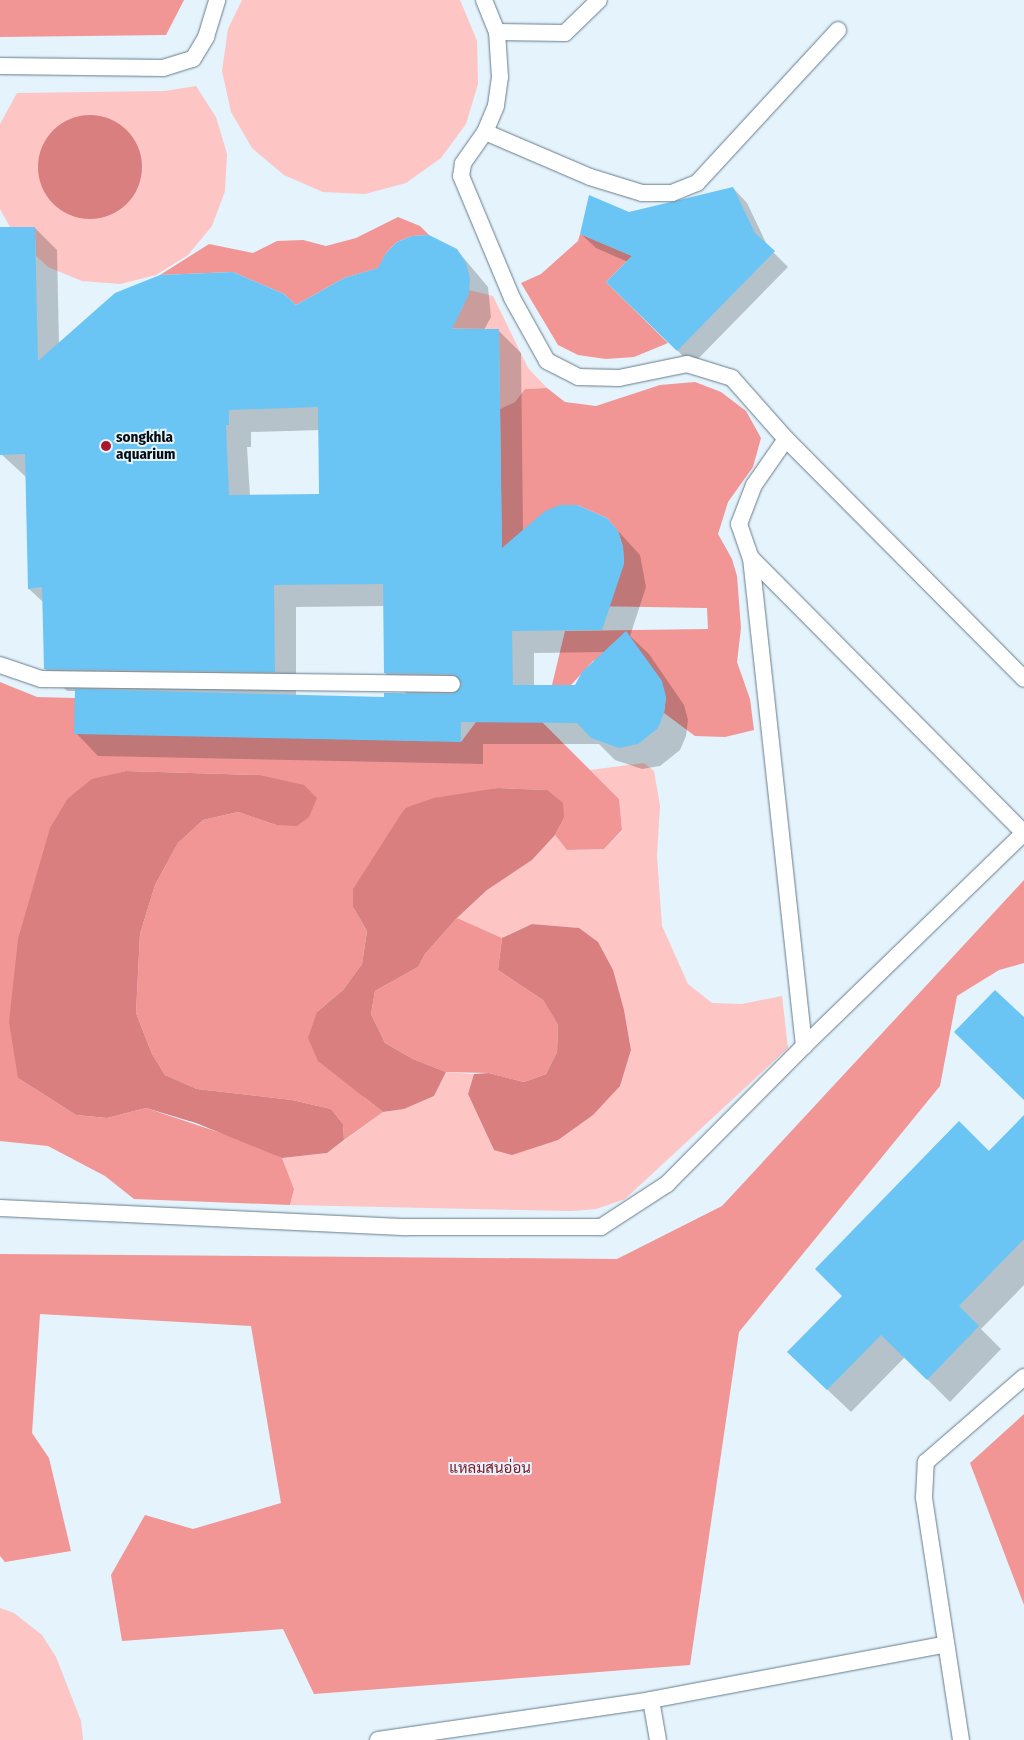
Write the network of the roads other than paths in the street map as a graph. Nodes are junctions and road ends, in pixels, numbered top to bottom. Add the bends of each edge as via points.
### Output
1 (217, 0) edge
2 (484, 0) edge
3 (599, 0) edge
4 (838, 30) dead end
5 (497, 32) junction
6 (0, 66) edge
7 (485, 132) junction
8 (786, 439) junction
9 (751, 558) junction
10 (0, 665) edge
11 (1024, 679) edge
12 (452, 684) dead end
13 (1024, 833) edge
14 (804, 1046) junction
15 (0, 1208) edge
16 (1024, 1377) edge
17 (946, 1644) junction
18 (651, 1700) junction
19 (378, 1740) edge
20 (658, 1740) edge
21 (961, 1740) edge

1 - 6 lane via 206,37 193,59 163,68
2 - 5 lane
3 - 5 lane via 565,33
4 - 7 lane via 697,183 672,193 642,194 599,180
5 - 7 lane via 500,77 496,106
7 - 8 lane via 463,164 461,176 512,298 547,361 578,377 619,378 687,364 732,378
8 - 9 lane via 754,485 739,524
8 - 11 lane
9 - 13 lane
9 - 14 lane
10 - 12 lane via 41,679
13 - 14 lane
14 - 15 lane via 667,1184 601,1227 407,1227
16 - 17 lane via 926,1462 924,1497
17 - 18 lane
17 - 21 lane
18 - 19 lane
18 - 20 lane

